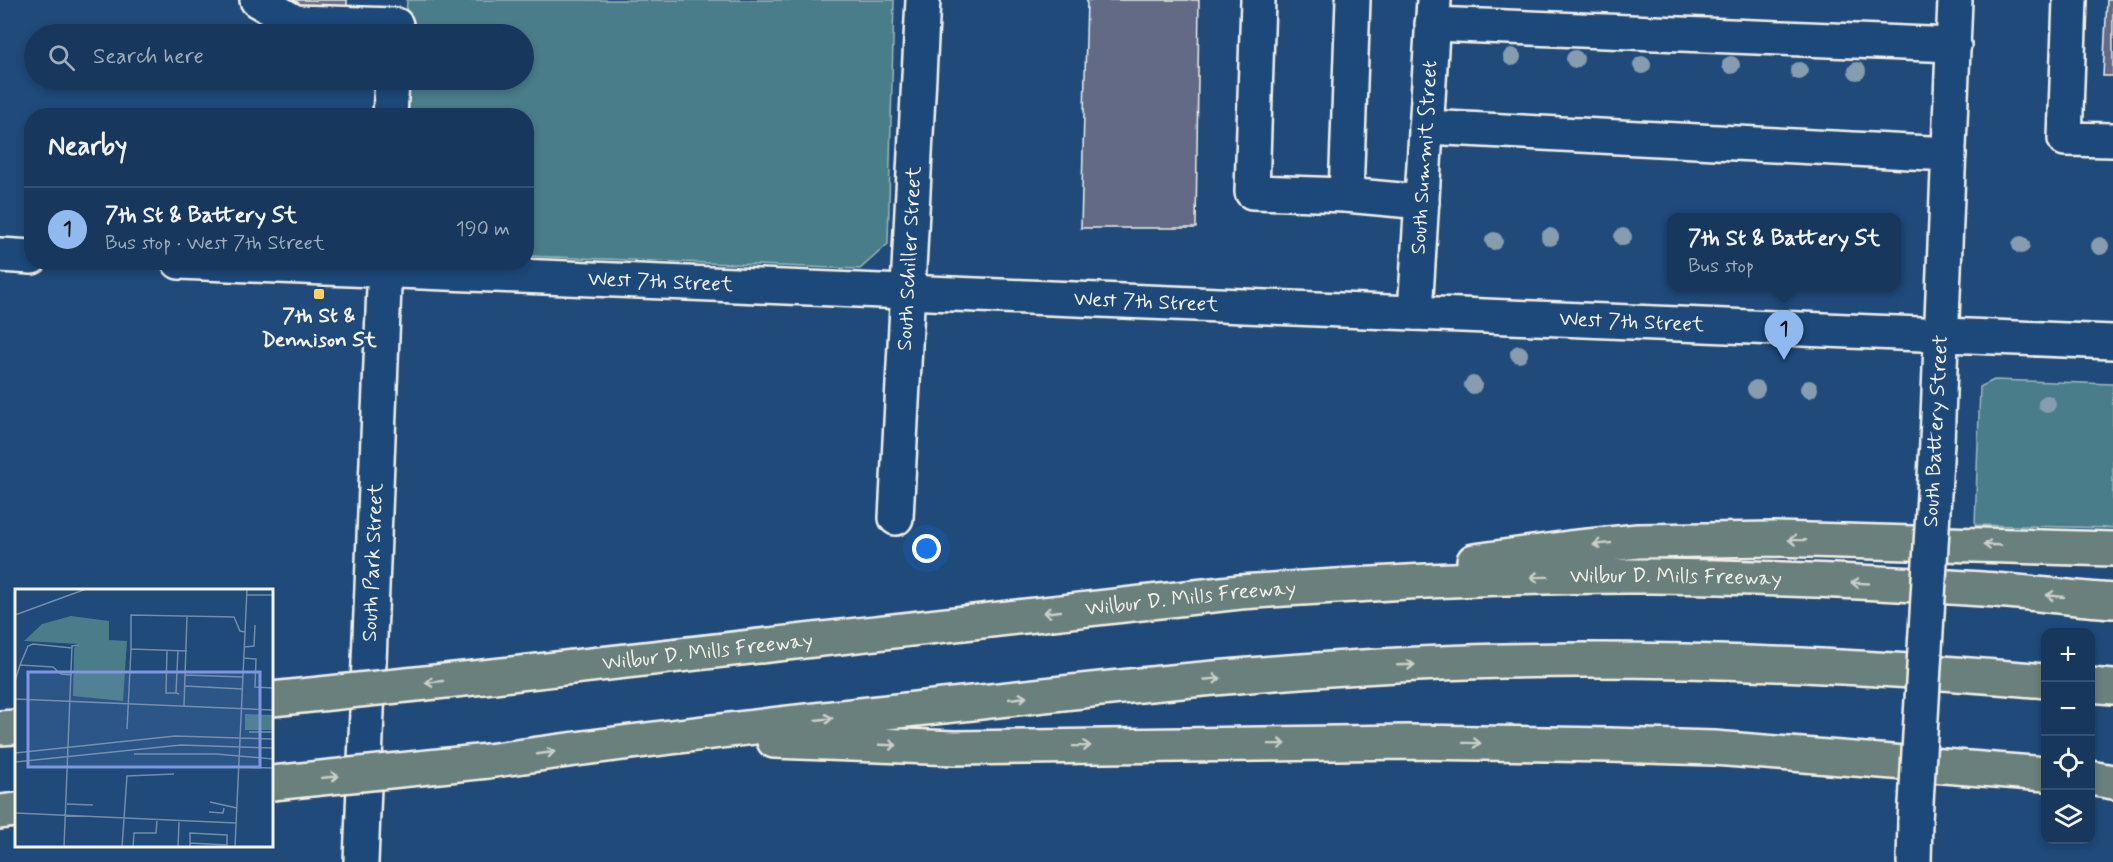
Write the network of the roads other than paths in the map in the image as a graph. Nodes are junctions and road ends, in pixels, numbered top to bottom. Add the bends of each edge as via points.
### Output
1 (257, 0) edge
2 (923, 0) edge
3 (1258, 0) edge
4 (1353, 0) edge
5 (1955, 0) edge
6 (2070, 0) edge
7 (1433, 12) edge
8 (396, 20) edge
9 (1954, 45) junction
10 (391, 90) edge
11 (390, 108) edge
12 (1426, 127) junction
13 (2113, 140) edge
14 (1949, 154) junction
15 (1346, 195) junction
16 (1422, 202) junction
17 (0, 255) edge
18 (24, 256) edge
19 (385, 270) edge
20 (448, 270) edge
21 (908, 292) junction
22 (1416, 313) junction
23 (1941, 335) junction
24 (2113, 342) edge
25 (896, 518) dead end
26 (2113, 549) edge
27 (1335, 586) junction
28 (2113, 602) edge
29 (2041, 681) edge
30 (2095, 685) edge
31 (2113, 687) edge
32 (273, 699) edge
33 (15, 727) edge
34 (0, 729) edge
35 (661, 737) junction
36 (2041, 774) edge
37 (2095, 779) edge
38 (2113, 782) edge
39 (273, 783) edge
40 (15, 810) edge
41 (0, 812) edge
42 (361, 862) edge
43 (1914, 862) edge

1 - 8 street via 295,22
2 - 21 street, South Schiller Street
3 - 15 street via 1252,192
4 - 15 street
5 - 9 street, South Battery Street
6 - 13 street via 2066,139
7 - 9 street
7 - 12 street, South Summit Street
9 - 14 street, South Battery Street
10 - 11 street
12 - 14 street
12 - 16 street, South Summit Street
14 - 23 street, South Battery Street
15 - 16 street
16 - 22 street, South Summit Street
17 - 18 street
19 - 42 street, South Park Street
20 - 21 street, West 7th Street
21 - 22 street, West 7th Street
21 - 25 street, South Schiller Street
22 - 23 street, West 7th Street
23 - 24 street, West 7th Street
23 - 43 street, South Battery Street, bridge
26 -> 27 highway via 1774,539 1638,541 1467,562
28 -> 27 highway, Wilbur D. Mills Freeway via 1984,589 1651,576
27 -> 32 highway, Wilbur D. Mills Freeway, bridge via 1228,593
35 -> 29 highway via 1048,694 1388,665 1654,661 1816,665
30 - 31 highway
33 - 34 highway
35 -> 36 highway via 955,748 1397,742 1610,744
39 -> 35 highway, bridge via 488,761
37 - 38 highway
40 - 41 highway

